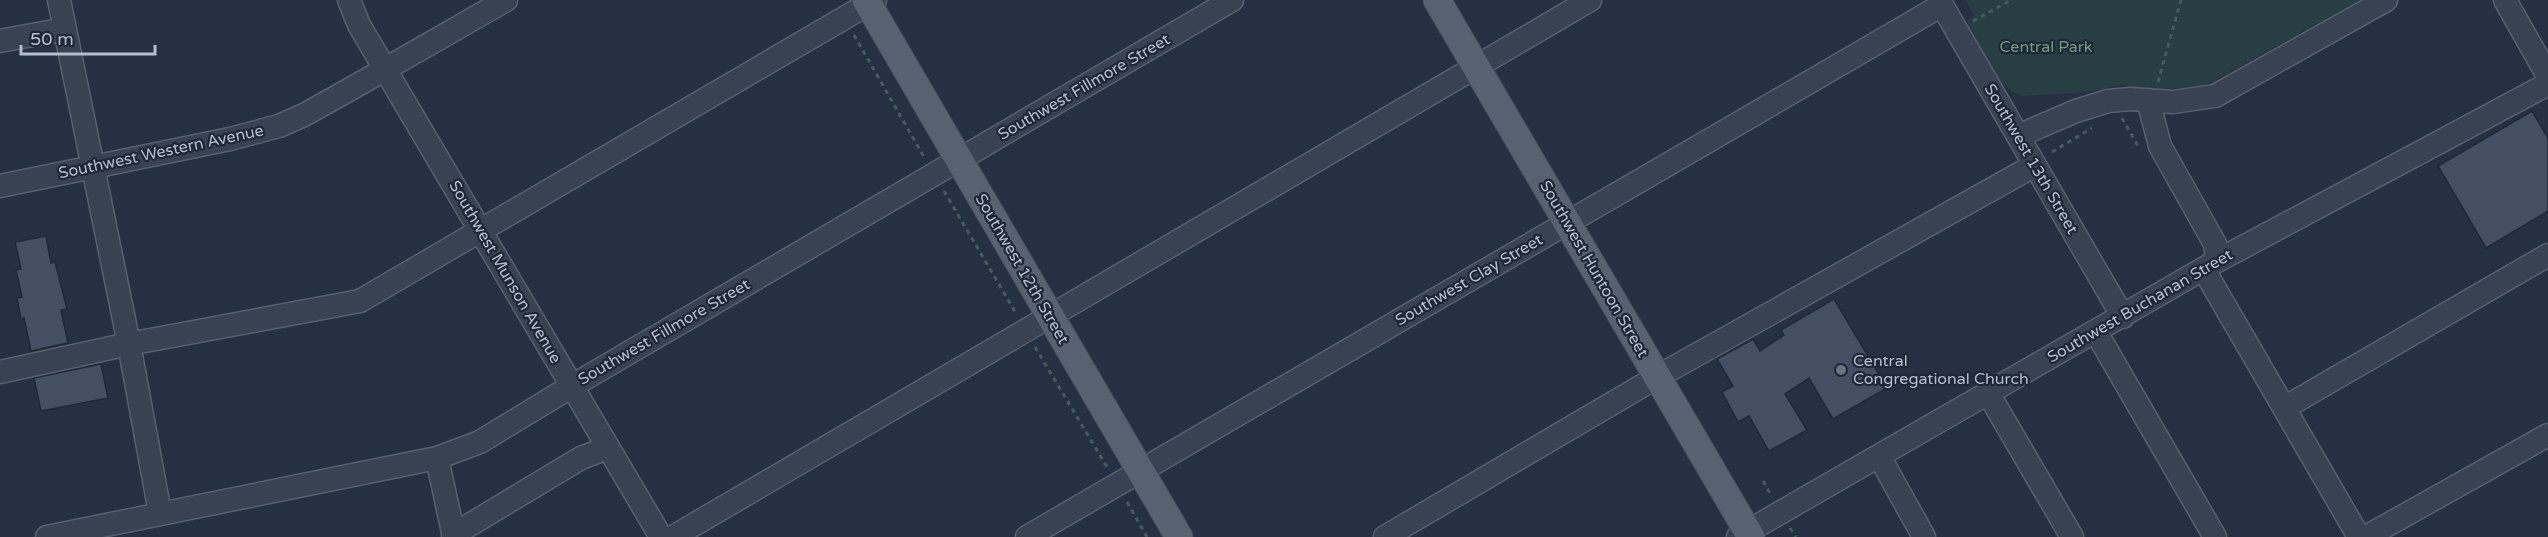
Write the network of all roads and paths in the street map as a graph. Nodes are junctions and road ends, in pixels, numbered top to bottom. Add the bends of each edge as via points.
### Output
1 (59, 0) edge
2 (349, 0) edge
3 (506, 0) edge
4 (1233, 0) edge
5 (1437, 0) edge
6 (1590, 0) edge
7 (2011, 0) edge
8 (2181, 0) edge
9 (2386, 0) edge
10 (2505, 0) edge
11 (870, 1) edge
12 (1940, 3) edge
13 (844, 18) junction
14 (1971, 22) dead end
15 (65, 29) junction
16 (0, 41) edge
17 (1476, 67) junction
18 (386, 69) junction
19 (2548, 76) edge
20 (2548, 84) edge
21 (2153, 91) junction
22 (2119, 113) dead end
23 (2100, 124) dead end
24 (2018, 136) junction
25 (915, 142) dead end
26 (2143, 153) dead end
27 (959, 160) junction
28 (2057, 161) dead end
29 (2035, 165) junction
30 (93, 168) junction
31 (0, 186) edge
32 (1567, 223) junction
33 (481, 230) junction
34 (2548, 255) edge
35 (2211, 265) junction
36 (1050, 315) junction
37 (2123, 317) junction
38 (2096, 332) junction
39 (129, 344) junction
40 (0, 372) edge
41 (1657, 377) junction
42 (572, 386) junction
43 (1988, 393) junction
44 (2284, 408) junction
45 (2548, 435) edge
46 (607, 448) junction
47 (1879, 456) junction
48 (437, 458) junction
49 (1140, 470) junction
50 (160, 513) junction
51 (115, 530) edge
52 (1746, 535) edge
53 (453, 536) edge
54 (46, 537) edge
55 (660, 537) edge
56 (673, 537) edge
57 (1027, 537) edge
58 (1179, 537) edge
59 (1385, 537) edge
60 (1924, 537) edge
61 (2072, 537) edge
62 (2215, 537) edge
63 (2359, 537) edge
64 (2366, 537) edge

1 - 15 street
2 - 18 street, Southwest Munson Avenue via 359,25
3 - 18 street, Southwest Western Avenue
4 - 27 street, Southwest Fillmore Street
5 - 17 main road, Southwest Huntoon Street
6 - 17 street
7 - 14 path
8 - 21 path
9 - 21 street via 2215,96 2173,102
10 - 19 street
11 - 13 street
11 - 27 main road, Southwest 12th Street
12 - 24 street, Southwest 13th Street
12 - 32 street, Southwest Clay Street
13 - 25 path
13 - 33 street
15 - 16 street
15 - 30 street
17 - 32 main road, Southwest Huntoon Street
17 - 36 street
18 - 30 street, Southwest Western Avenue via 279,126
18 - 33 street, Southwest Munson Avenue
20 - 35 street, Southwest Buchanan Street
21 - 24 street via 2076,111
21 - 35 street via 2160,146 2215,244
22 - 26 path
23 - 28 path via 2051,150
24 - 29 street, Southwest 13th Street
27 - 36 main road, Southwest 12th Street
27 - 42 street, Southwest Fillmore Street
29 - 37 street, Southwest 13th Street
29 - 41 street
30 - 31 street, Southwest Western Avenue
30 - 39 street
32 - 41 main road, Southwest Huntoon Street
32 - 49 street, Southwest Clay Street
33 - 39 street via 360,301
33 - 42 street, Southwest Munson Avenue
34 - 44 street
35 - 37 street, Southwest Buchanan Street
35 - 44 street
36 - 49 main road, Southwest 12th Street
36 - 56 street
37 - 38 street, Southwest Buchanan Street
38 - 43 street, Southwest Buchanan Street
38 - 62 street
39 - 40 street
39 - 50 street
41 - 52 main road, Southwest Huntoon Street
41 - 59 street
42 - 46 street, Southwest Munson Avenue
42 - 48 street, Southwest Fillmore Street via 480,442
43 - 47 street, Southwest Buchanan Street
43 - 61 street
44 - 63 street
45 - 64 street
46 - 53 street via 581,458
46 - 55 street, Southwest Munson Avenue
47 - 52 street, Southwest Buchanan Street
47 - 60 street
48 - 50 street, Southwest Fillmore Street
48 - 53 street
49 - 57 street, Southwest Clay Street
49 - 58 main road, Southwest 12th Street
50 - 51 street, Southwest Fillmore Street
51 - 54 street, Southwest Fillmore Street

